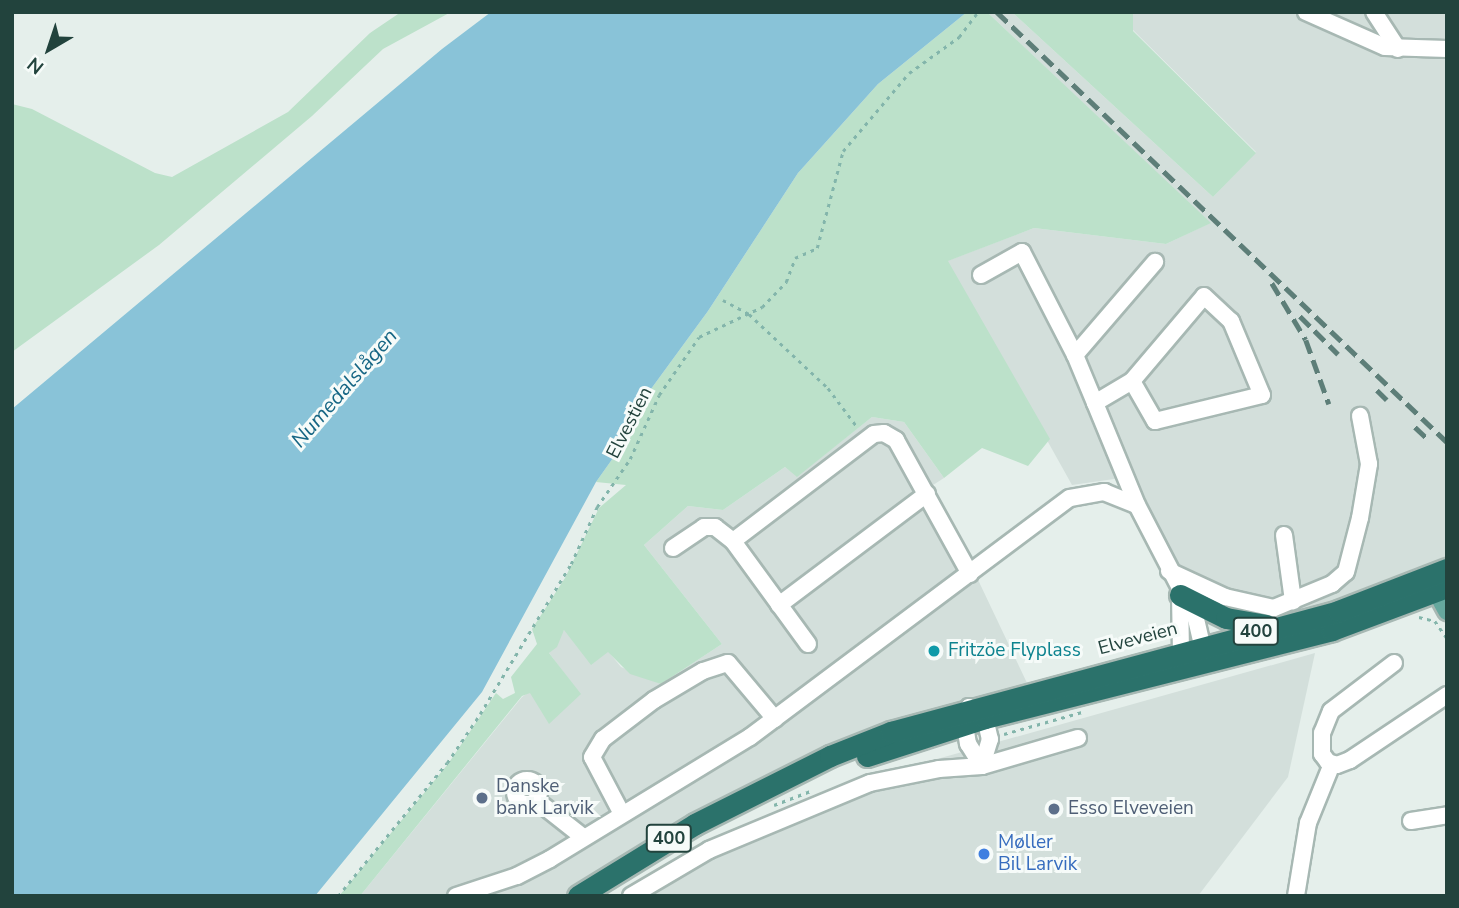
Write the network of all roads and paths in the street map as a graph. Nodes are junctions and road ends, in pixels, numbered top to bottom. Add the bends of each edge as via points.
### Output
1 (978, 12) edge
2 (1306, 12) edge
3 (1374, 12) edge
4 (1398, 49) junction
5 (1447, 49) edge
6 (1155, 262) dead end
7 (981, 275) dead end
8 (723, 300) dead end
9 (749, 314) junction
10 (1075, 355) junction
11 (1132, 381) junction
12 (1095, 403) junction
13 (1360, 416) dead end
14 (864, 441) junction
15 (927, 494) junction
16 (1137, 505) junction
17 (1284, 535) dead end
18 (733, 541) junction
19 (673, 548) dead end
20 (1169, 571) junction
21 (970, 574) junction
22 (1444, 585) edge
23 (1180, 595) junction
24 (1293, 601) junction
25 (779, 605) junction
26 (1409, 620) dead end
27 (1275, 626) junction
28 (1447, 638) edge
29 (808, 644) dead end
30 (1193, 654) junction
31 (1394, 663) dead end
32 (1447, 695) edge
33 (1091, 710) dead end
34 (775, 719) junction
35 (977, 722) junction
36 (1078, 738) dead end
37 (1332, 764) junction
38 (982, 766) junction
39 (817, 788) dead end
40 (767, 798) junction
41 (536, 800) dead end
42 (622, 814) junction
43 (1447, 815) edge
44 (1411, 821) dead end
45 (583, 837) junction
46 (338, 896) edge
47 (456, 896) edge
48 (578, 896) edge
49 (631, 896) edge
50 (1296, 896) edge

1 - 9 path, Elvestien via 970,26 909,73 843,151 817,248 795,258 778,292
2 - 4 street via 1341,31
3 - 4 street
4 - 5 street
6 - 10 street
7 - 10 street, Elveveien via 1022,252
8 - 9 path
9 - 14 path via 828,388
9 - 46 path, Elvestien via 714,329 692,346 659,395 630,459 597,507 570,564 474,724
10 - 12 street, Elveveien
11 - 11 street via 1204,296 1231,321 1262,395 1155,421
11 - 12 street
12 - 16 street, Elveveien
13 - 24 street via 1369,464 1346,572 1332,584
14 - 15 street via 874,434 891,435
14 - 18 street
15 - 21 street
15 - 25 street
16 - 20 street, Elveveien
16 - 21 street via 1104,492 1070,498
17 - 24 street
18 - 19 street via 715,527 704,527
18 - 25 street
20 - 23 street, Elveveien
20 - 24 street via 1225,597 1274,608
21 - 34 street
22 - 27 highway, Elveveien / 400
22 - 30 highway, Elveveien / 400 via 1332,630
23 - 27 highway, 400 via 1226,618
23 - 30 street, Elveveien via 1196,619
25 - 29 street
26 - 28 path via 1429,618
27 - 30 highway, Elveveien / 400
30 - 35 highway, Elveveien / 400
31 - 37 street via 1331,711 1322,733 1322,754
32 - 37 street via 1350,760
33 - 35 path
34 - 42 street
34 - 42 street via 728,663 703,671 654,700 603,739 592,757
35 - 38 street
35 - 38 street via 968,744
35 - 40 highway, Elveveien / 400 via 830,755
36 - 38 street
37 - 50 street via 1308,823
38 - 49 street via 870,783 709,850
39 - 40 path
40 - 48 highway, Elveveien / 400 via 654,847
41 - 45 street
42 - 45 street
43 - 44 street
45 - 47 street via 517,876

